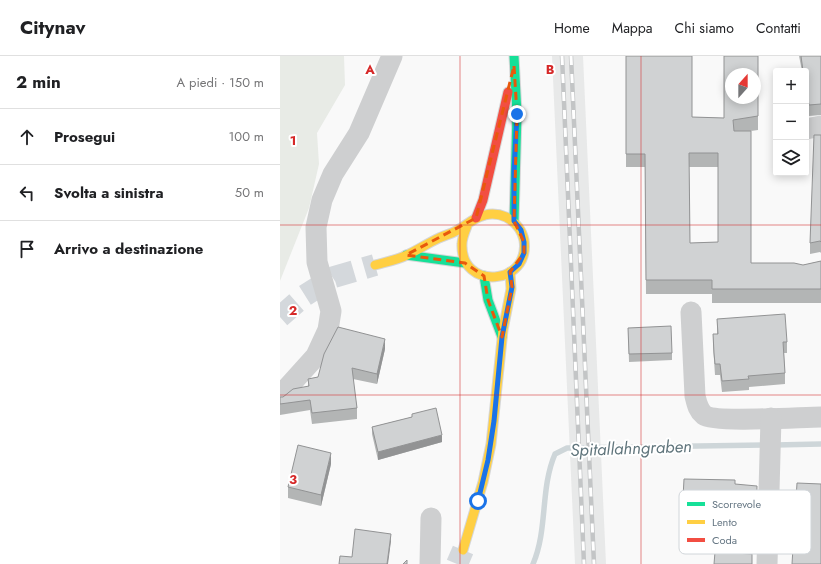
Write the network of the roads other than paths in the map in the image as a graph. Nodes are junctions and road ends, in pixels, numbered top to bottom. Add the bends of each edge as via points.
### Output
1 (392, 56) edge
2 (514, 56) edge
3 (514, 66) junction
4 (821, 126) edge
5 (809, 128) edge
6 (476, 218) junction
7 (514, 221) junction
8 (467, 226) junction
9 (406, 255) junction
10 (465, 262) junction
11 (375, 265) tunnel mouth
12 (510, 272) junction
13 (484, 276) junction
14 (691, 312) dead end
15 (502, 337) junction
16 (280, 396) edge
17 (821, 417) edge
18 (771, 418) junction
19 (769, 490) edge
20 (431, 518) dead end
21 (463, 550) tunnel mouth
22 (767, 554) edge
23 (430, 564) edge
24 (767, 564) edge

1 - 16 street via 359,133 333,174 322,200 316,227 317,262 331,311 328,330 316,356
2 - 3 main road
3 - 6 main road via 483,200
3 - 7 main road via 517,114
4 - 5 street
6 - 7 main road via 489,213 502,215
6 - 8 main road
7 - 12 main road via 521,230 524,253 519,264
8 - 9 main road
8 - 10 main road via 461,237 460,250
9 - 10 main road
9 - 11 main road
10 - 13 main road via 473,271
12 - 13 main road via 497,277
12 - 15 main road via 512,287
13 - 15 main road via 488,300
14 - 18 street via 695,396 698,407 706,416 722,419
15 - 21 main road via 488,460
17 - 18 street
18 - 19 street
20 - 23 street
22 - 24 street

